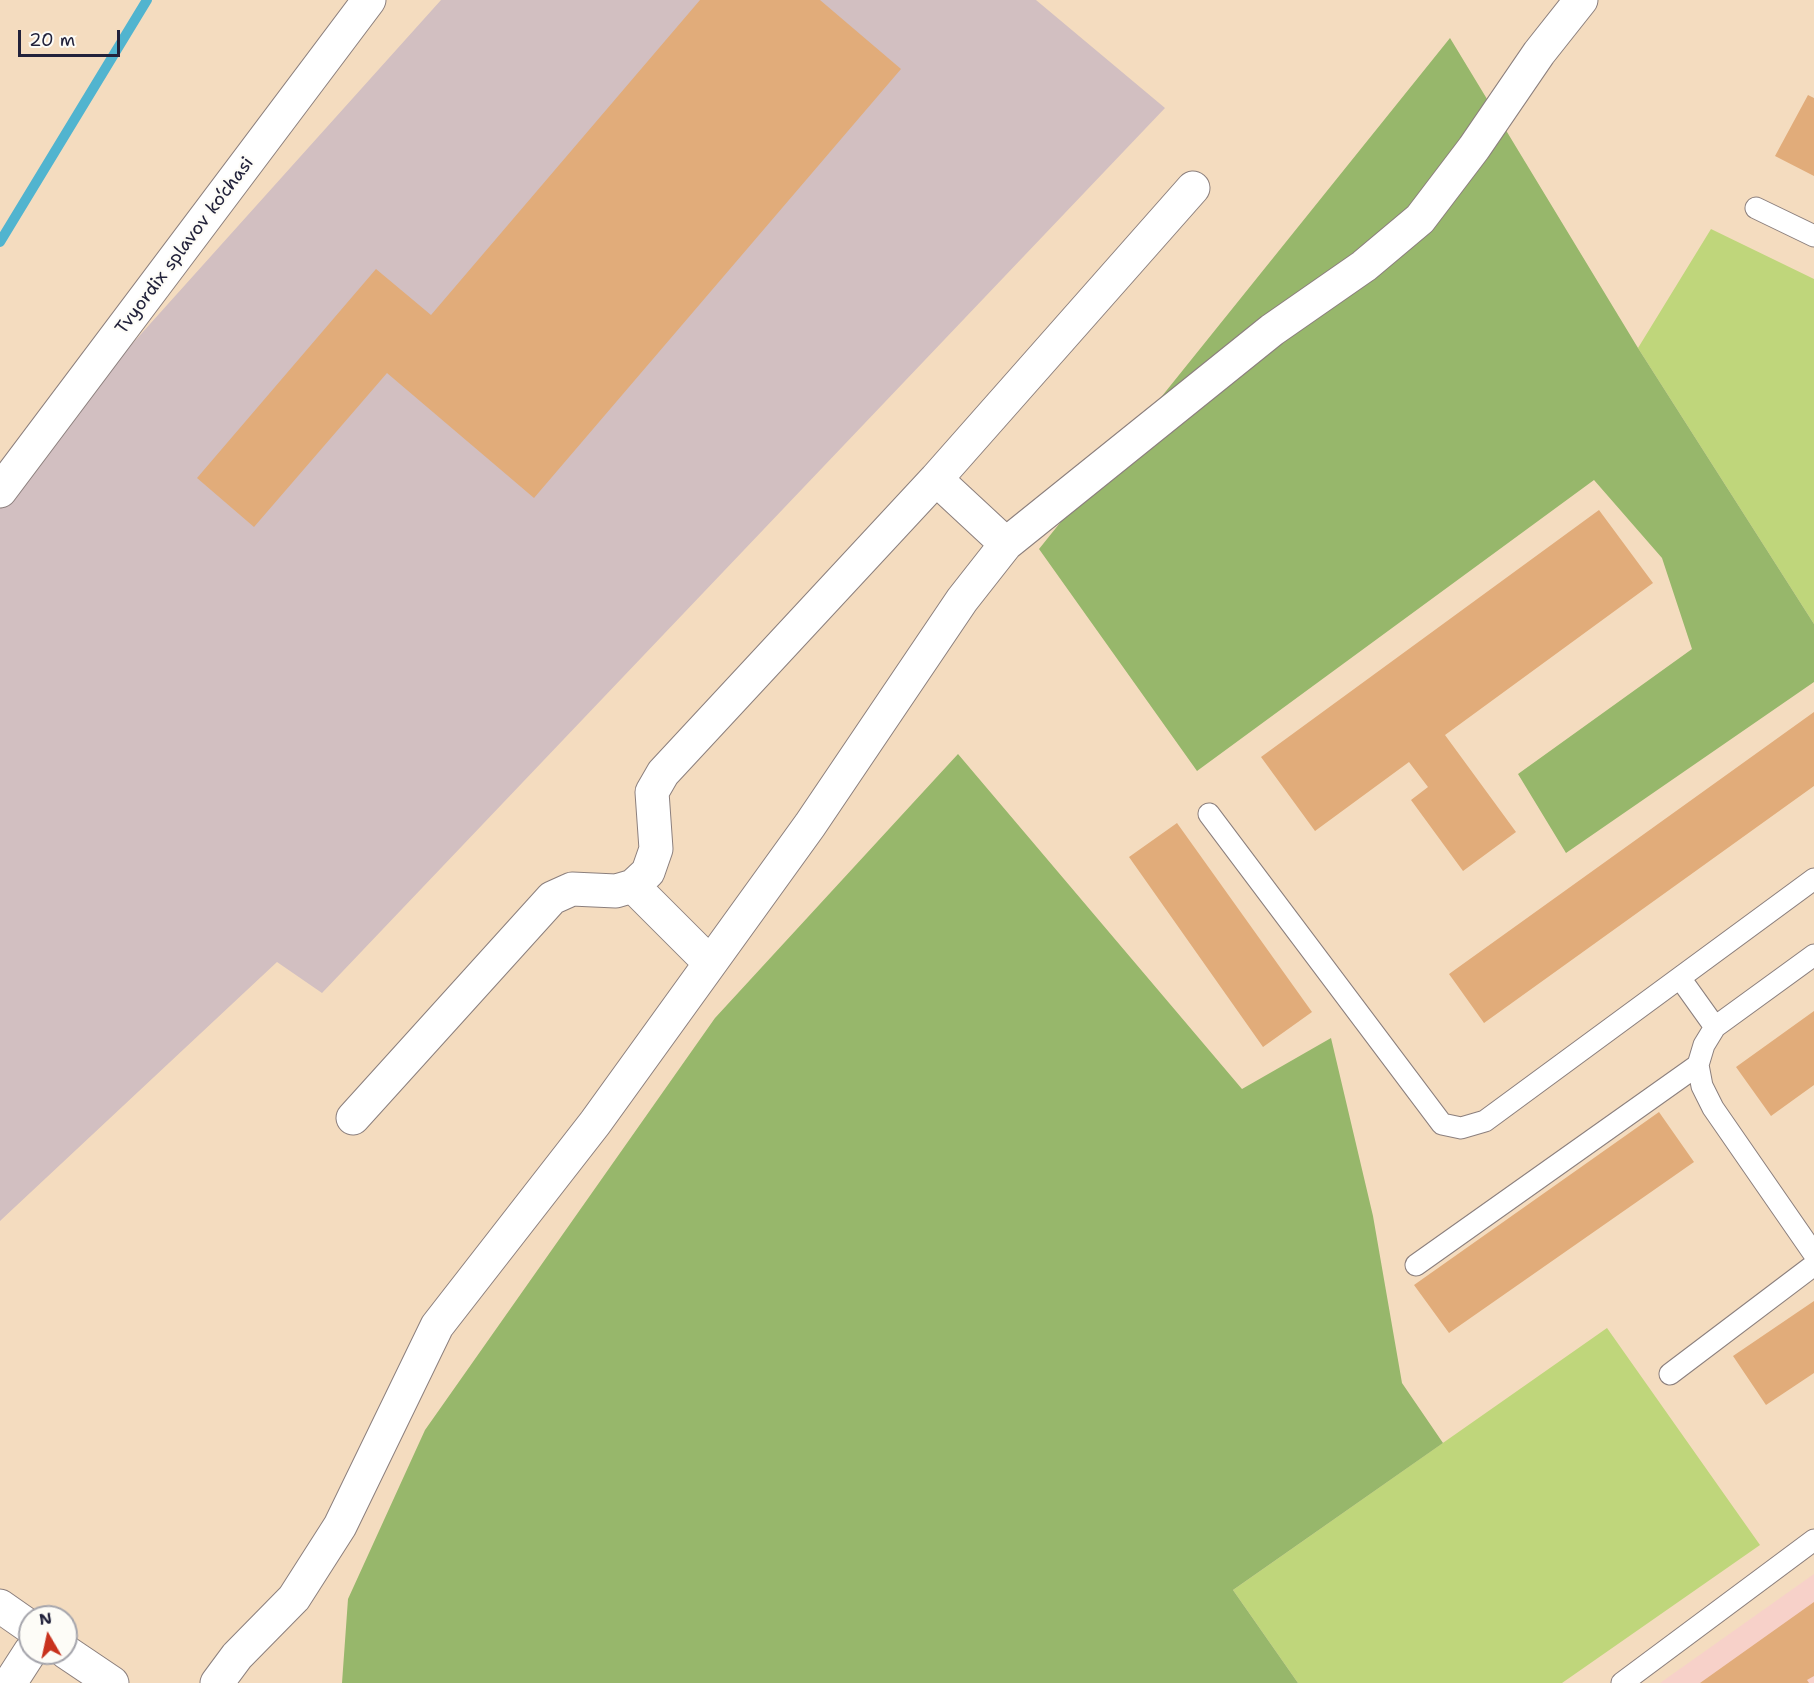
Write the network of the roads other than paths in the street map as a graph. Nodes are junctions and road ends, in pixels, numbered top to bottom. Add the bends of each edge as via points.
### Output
1 (369, 0) edge
2 (1581, 0) edge
3 (1193, 188) dead end
4 (1756, 208) dead end
5 (1814, 236) edge
6 (936, 479) junction
7 (0, 491) edge
8 (1006, 544) junction
9 (1209, 814) dead end
10 (1814, 879) edge
11 (633, 886) junction
12 (1814, 955) edge
13 (710, 963) junction
14 (1680, 978) junction
15 (1715, 1028) junction
16 (1698, 1065) junction
17 (353, 1118) dead end
18 (1814, 1254) edge
19 (1814, 1264) edge
20 (1416, 1265) dead end
21 (1670, 1374) dead end
22 (1814, 1540) edge
23 (0, 1606) edge
24 (18, 1619) edge
25 (78, 1660) edge
26 (22, 1665) edge
27 (10, 1683) edge
28 (112, 1683) edge
29 (217, 1683) edge
30 (1622, 1683) edge

1 - 7 street, Tvyordix splavov ko‘chasi
2 - 8 street via 1420,219 1364,266 1272,330
3 - 6 street
4 - 5 lane
6 - 8 street
6 - 11 street via 663,773 651,792 656,849 648,873
8 - 13 street via 962,600 810,825
9 - 14 lane via 1442,1124 1461,1128 1485,1121
10 - 14 lane
11 - 13 street
11 - 17 street via 616,891 572,889 552,898
12 - 15 lane
13 - 29 street via 595,1123 437,1326 340,1526 294,1598 237,1656
14 - 15 lane
15 - 16 lane
16 - 18 lane via 1702,1086 1713,1108
16 - 20 lane
19 - 21 lane
22 - 30 lane
23 - 24 street
25 - 28 street
26 - 27 street

